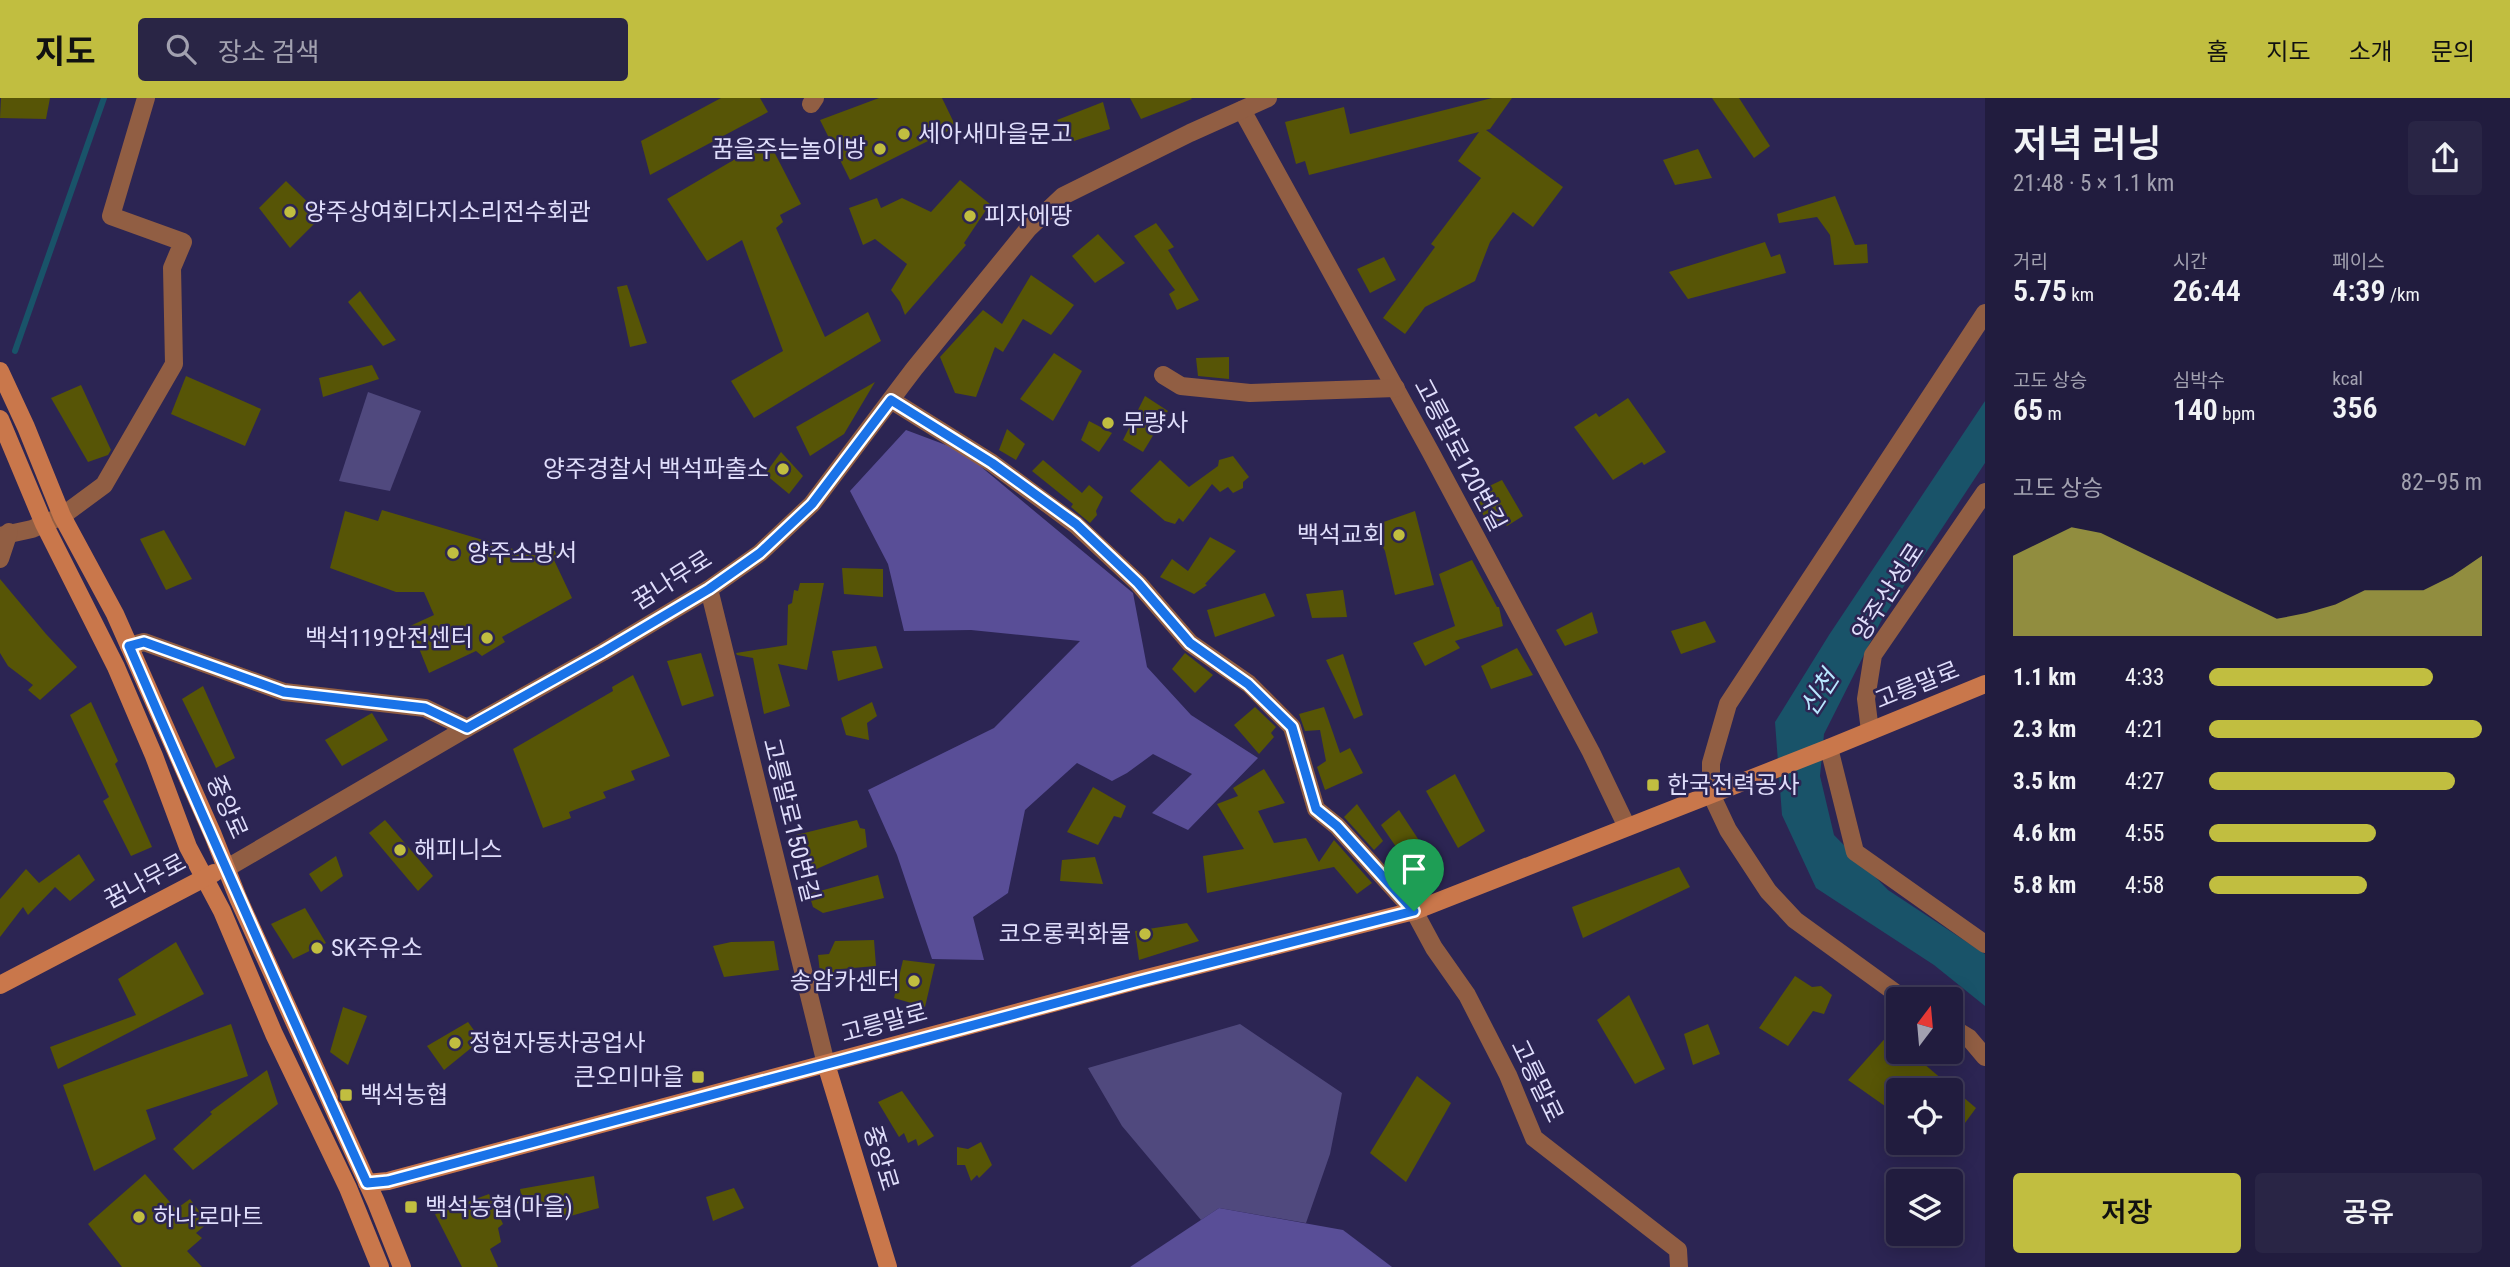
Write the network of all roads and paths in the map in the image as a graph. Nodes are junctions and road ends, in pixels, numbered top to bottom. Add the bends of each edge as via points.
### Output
1 (146, 98) edge
2 (1268, 98) edge
3 (1242, 110) junction
4 (1985, 313) edge
5 (0, 371) edge
6 (1163, 375) dead end
7 (1396, 388) junction
8 (891, 400) junction
9 (0, 419) edge
10 (1985, 492) edge
11 (62, 516) junction
12 (44, 524) junction
13 (4, 534) edge
14 (0, 559) edge
15 (709, 589) junction
16 (129, 646) junction
17 (1985, 684) edge
18 (467, 728) junction
19 (1870, 731) junction
20 (1829, 748) junction
21 (1711, 794) junction
22 (1627, 827) junction
23 (227, 867) junction
24 (204, 878) junction
25 (1414, 911) junction
26 (1985, 944) edge
27 (0, 985) edge
28 (1887, 987) edge
29 (1964, 1035) edge
30 (1985, 1057) edge
31 (826, 1064) junction
32 (367, 1183) junction
33 (380, 1267) edge
34 (402, 1267) edge
35 (888, 1267) edge
36 (1679, 1267) edge

1 - 11 street via 111,216 183,242 172,268 174,364 104,485
2 - 3 street, 꿈나무로
3 - 7 street, 고릉말로120번길
3 - 8 street, 꿈나무로 via 1063,195 1028,229
4 - 21 street via 1728,704 1711,762
5 - 11 street, 중앙로
6 - 7 street via 1181,386 1250,393
7 - 22 street, 고릉말로120번길
8 - 15 street, 꿈나무로 via 812,504 760,553
8 - 25 street via 992,463 1076,524 1138,583 1190,643 1248,684 1292,727 1316,809
9 - 12 street, 중앙로
10 - 19 street, 양주산성로 via 1873,655 1866,699
11 - 12 street
11 - 16 street, 중앙로
12 - 13 street
12 - 24 street, 중앙로 via 116,667
13 - 14 street
15 - 18 street, 꿈나무로
15 - 31 street, 고릉말로150번길
16 - 18 street via 144,642 284,692 425,708
16 - 23 street, 중앙로
17 - 19 street, 고릉말로
18 - 23 street, 꿈나무로
19 - 20 street, 고릉말로
20 - 21 street, 고릉말로
20 - 26 street via 1855,852
21 - 22 street, 고릉말로
21 - 28 street via 1761,881 1795,920
22 - 25 street, 고릉말로
23 - 24 street, 꿈나무로
23 - 32 street, 중앙로
24 - 27 street, 꿈나무로
24 - 33 street, 중앙로
25 - 31 street, 고릉말로
25 - 36 street, 고릉말로 via 1467,995 1534,1138 1678,1250
29 - 30 street
31 - 32 street, 고릉말로
31 - 35 street, 중앙로
32 - 34 street, 중앙로

